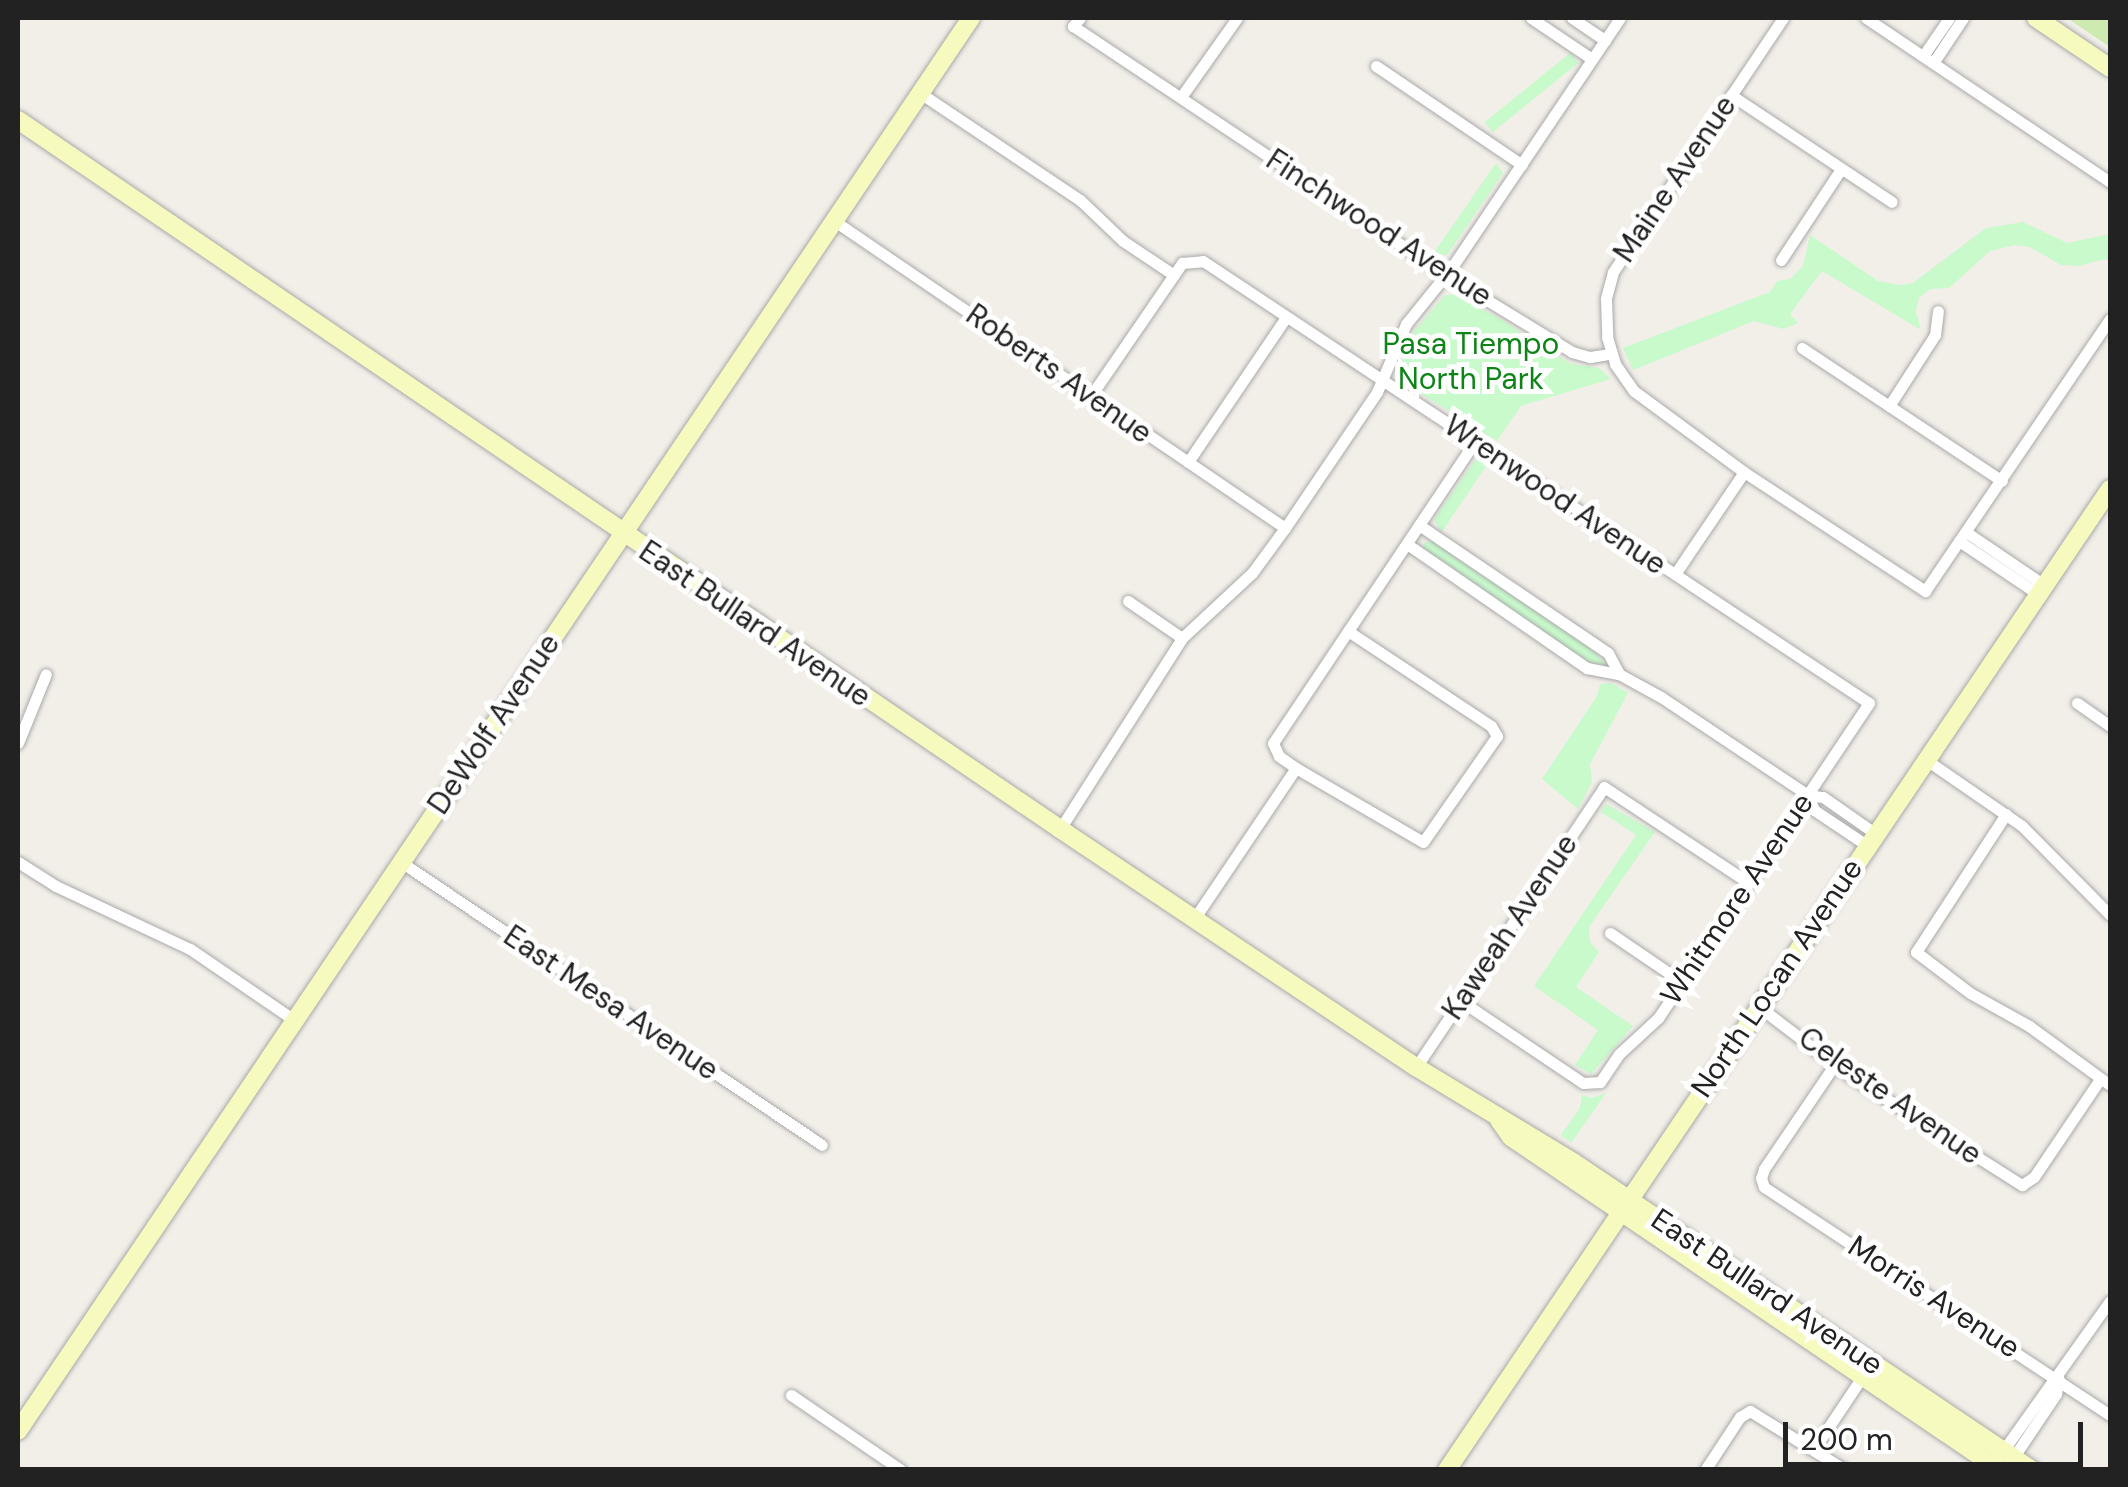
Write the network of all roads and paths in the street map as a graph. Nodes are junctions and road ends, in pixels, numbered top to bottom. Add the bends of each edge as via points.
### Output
1 (971, 18) edge
2 (1236, 18) edge
3 (1531, 18) edge
4 (1572, 18) edge
5 (1620, 18) edge
6 (1783, 18) edge
7 (1866, 18) edge
8 (1949, 18) edge
9 (1963, 18) edge
10 (2036, 18) edge
11 (1076, 22) edge
12 (1605, 40) junction
13 (1592, 59) junction
14 (1928, 60) junction
15 (1376, 66) dead end
16 (2110, 68) edge
17 (920, 94) junction
18 (1731, 94) junction
19 (1181, 98) junction
20 (18, 120) edge
21 (1522, 165) junction
22 (1841, 168) junction
23 (2110, 182) edge
24 (1892, 202) dead end
25 (833, 220) junction
26 (1782, 260) dead end
27 (1174, 275) junction
28 (1446, 276) junction
29 (1938, 311) dead end
30 (1286, 318) junction
31 (2110, 319) edge
32 (1802, 348) dead end
33 (1610, 354) junction
34 (1381, 383) junction
35 (1090, 397) junction
36 (1889, 406) junction
37 (1476, 440) junction
38 (1188, 462) junction
39 (1744, 472) junction
40 (2002, 481) junction
41 (2107, 502) edge
42 (1418, 525) junction
43 (1286, 528) junction
44 (621, 534) junction
45 (1962, 537) junction
46 (1406, 544) junction
47 (1674, 574) junction
48 (2041, 590) junction
49 (1128, 601) dead end
50 (1348, 631) junction
51 (1182, 638) junction
52 (46, 674) dead end
53 (1619, 674) junction
54 (1869, 703) joint
55 (2077, 703) dead end
56 (2110, 726) edge
57 (18, 743) edge
58 (1926, 759) junction
59 (1296, 768) junction
60 (1808, 795) junction
61 (2006, 814) junction
62 (1060, 829) junction
63 (1872, 840) junction
64 (18, 862) edge
65 (401, 862) junction
66 (1748, 883) junction
67 (2110, 916) edge
68 (1194, 919) junction
69 (1610, 933) dead end
70 (1682, 982) junction
71 (1462, 1000) junction
72 (1758, 1006) junction
73 (294, 1020) junction
74 (1835, 1064) junction
75 (1416, 1067) junction
76 (2105, 1082) edge
77 (822, 1145) dead end
78 (1624, 1205) junction
79 (2110, 1301) edge
80 (1862, 1378) junction
81 (2058, 1379) junction
82 (791, 1396) dead end
83 (2110, 1414) edge
84 (18, 1431) edge
85 (1814, 1449) junction
86 (2003, 1462) edge
87 (900, 1470) edge
88 (1447, 1470) edge
89 (1705, 1470) edge
90 (1845, 1470) edge
91 (2032, 1470) edge

1 - 17 street, DeWolf Avenue
2 - 19 street
3 - 13 street
4 - 12 street
5 - 12 street
6 - 18 street, Maine Avenue
7 - 14 street
8 - 14 street
9 - 14 street
10 - 16 street
11 - 19 street, Finchwood Avenue
12 - 13 street
13 - 21 street
14 - 23 street
15 - 21 street
17 - 25 street, DeWolf Avenue
17 - 27 street via 1080,200 1123,241
18 - 22 street
18 - 33 street, Maine Avenue via 1614,272 1606,299
19 - 28 street, Finchwood Avenue
20 - 44 street, East Bullard Avenue
21 - 28 street
22 - 24 street
22 - 26 street
25 - 35 street, Roberts Avenue
25 - 44 street, DeWolf Avenue
27 - 30 street, Wrenwood Avenue via 1189,260 1203,261
27 - 35 street
28 - 33 street, Finchwood Avenue via 1572,352
28 - 34 street via 1406,324
29 - 36 street via 1935,335
30 - 34 street, Wrenwood Avenue
30 - 38 street
31 - 40 street
32 - 36 street
33 - 39 street via 1652,407
34 - 37 street, Wrenwood Avenue
34 - 43 street
35 - 38 street, Roberts Avenue
36 - 40 street
37 - 42 street
37 - 47 street, Wrenwood Avenue
38 - 43 street, Roberts Avenue
39 - 45 street via 1924,591
39 - 47 street
40 - 45 street
41 - 48 street, North Locan Avenue
42 - 46 street
42 - 53 street via 1608,653
43 - 51 street via 1252,573
44 - 62 street, East Bullard Avenue
44 - 65 street, DeWolf Avenue
45 - 48 street
46 - 50 street
46 - 53 street via 1587,668
47 - 54 street, Wrenwood Avenue
48 - 58 street, North Locan Avenue
49 - 51 street
50 - 59 street via 1274,748
50 - 59 street via 1497,736 1422,842
51 - 62 street
52 - 57 street
53 - 60 street
54 - 60 street, Whitmore Avenue
55 - 56 street
58 - 61 street
58 - 63 street, North Locan Avenue
59 - 68 street
60 - 63 street via 1822,797
60 - 66 street, Whitmore Avenue
61 - 67 street
61 - 76 street via 1916,952
62 - 68 street, East Bullard Avenue
63 - 72 street, North Locan Avenue
64 - 73 street via 190,949
65 - 73 street, DeWolf Avenue
65 - 77 street, East Mesa Avenue
66 - 70 street, Whitmore Avenue
66 - 71 street, Kaweah Avenue via 1604,787
68 - 75 street, East Bullard Avenue
69 - 70 street
70 - 71 street, Whitmore Avenue via 1594,1086
71 - 75 street, Kaweah Avenue
72 - 74 street, Celeste Avenue
72 - 78 street, North Locan Avenue
73 - 84 street, DeWolf Avenue
74 - 76 street, Celeste Avenue via 2022,1185
74 - 81 street, Morris Avenue via 1760,1178 1764,1186
75 - 78 street, East Bullard Avenue via 1498,1120 1517,1125
78 - 80 street, East Bullard Avenue
78 - 86 street, East Bullard Avenue
78 - 88 street, North Locan Avenue
79 - 81 street
80 - 85 street
80 - 86 street, East Bullard Avenue
81 - 83 street, Morris Avenue
81 - 86 street via 2056,1394
82 - 87 street
85 - 89 street via 1750,1411
85 - 90 street
86 - 91 street, East Bullard Avenue

